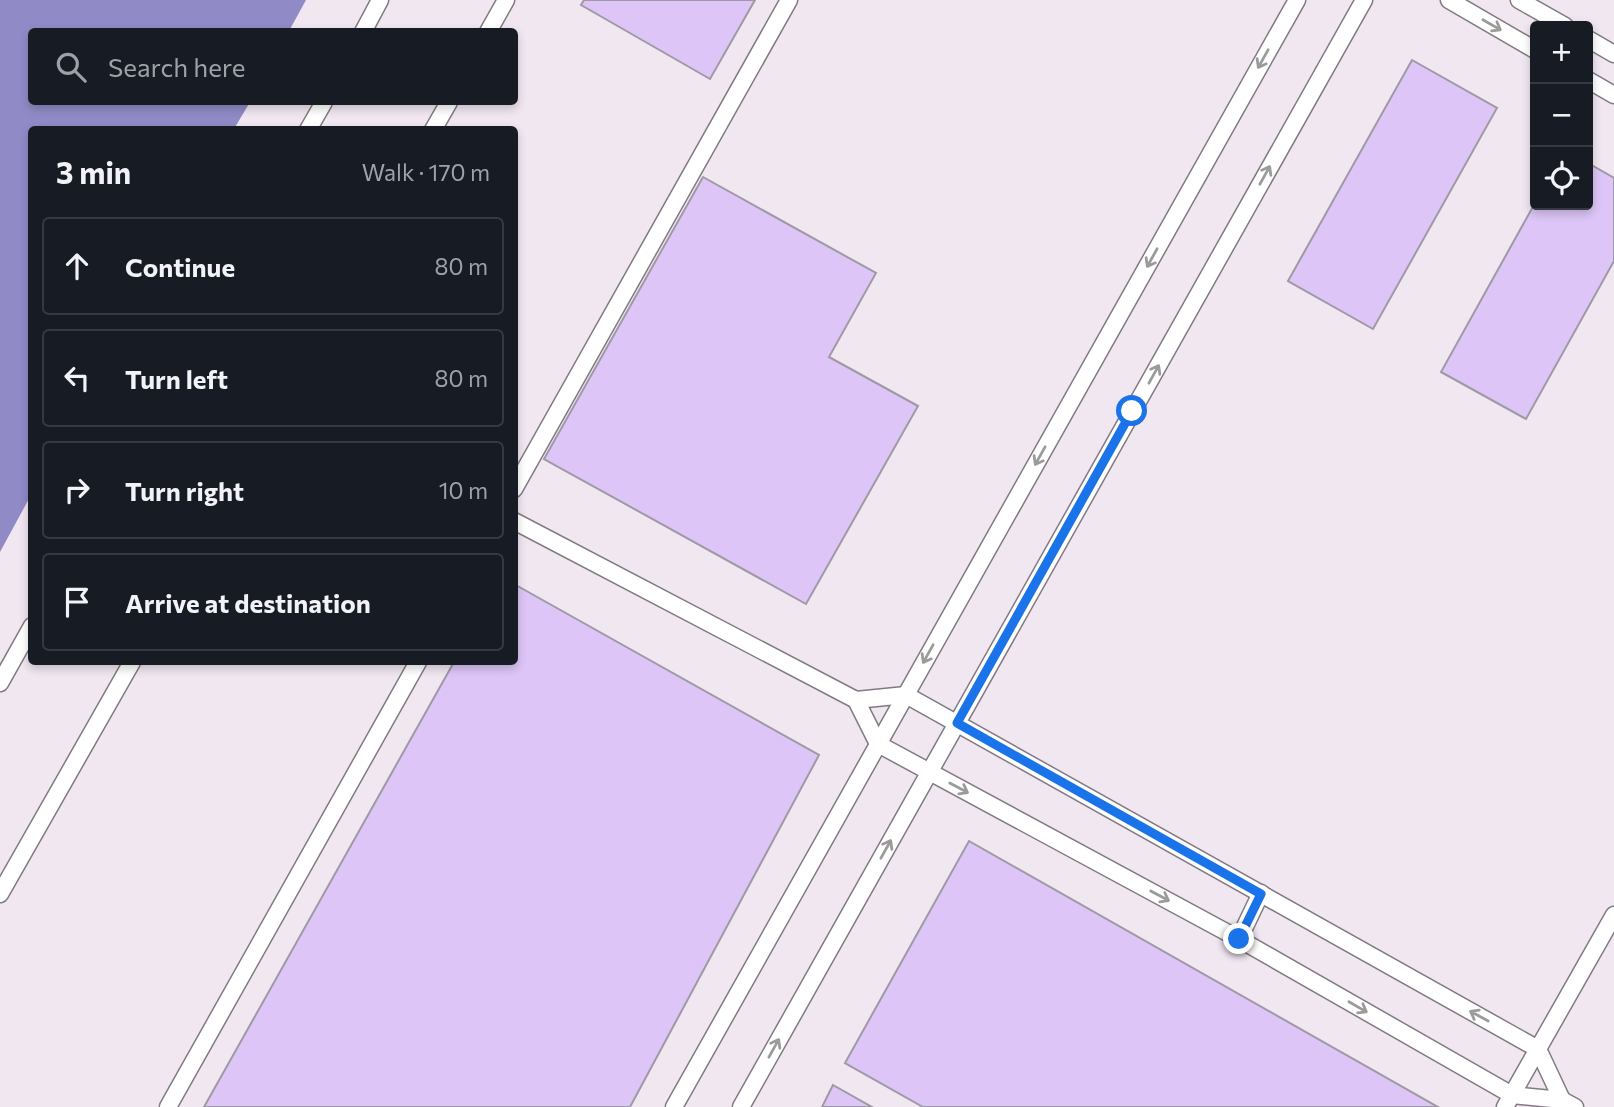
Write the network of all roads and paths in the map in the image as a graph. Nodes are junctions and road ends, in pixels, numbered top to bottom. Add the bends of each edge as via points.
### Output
1 (380, 0) edge
2 (506, 0) edge
3 (789, 0) edge
4 (1297, 0) edge
5 (1364, 0) edge
6 (1448, 0) edge
7 (1519, 0) edge
8 (1556, 21) edge
9 (365, 28) edge
10 (490, 28) edge
11 (1593, 42) edge
12 (1530, 47) edge
13 (1614, 54) edge
14 (1593, 83) edge
15 (1614, 95) edge
16 (322, 105) edge
17 (447, 105) edge
18 (310, 126) edge
19 (435, 126) edge
20 (518, 482) edge
21 (518, 523) edge
22 (28, 633) edge
23 (130, 665) edge
24 (416, 665) edge
25 (0, 683) edge
26 (906, 695) junction
27 (856, 700) junction
28 (957, 723) junction
29 (878, 744) junction
30 (929, 772) junction
31 (0, 894) edge
32 (1261, 894) junction
33 (1614, 915) edge
34 (1239, 939) junction
35 (1538, 1049) junction
36 (1509, 1101) edge
37 (1569, 1103) edge
38 (168, 1107) edge
39 (674, 1107) edge
40 (741, 1107) edge

1 - 9 lane
2 - 10 lane
3 - 20 lane
4 -> 26 lane
28 -> 5 lane
6 -> 12 lane
7 - 8 lane
11 - 13 lane
14 - 15 lane
16 - 18 lane
17 - 19 lane
21 - 27 lane
22 - 25 lane
23 - 31 lane
24 - 38 lane
26 - 27 lane
26 - 28 lane
26 - 29 lane
27 - 29 lane
28 - 30 lane
28 - 32 lane
29 - 30 lane
29 - 39 lane
30 -> 34 lane
40 -> 30 lane
32 - 34 lane
35 -> 32 lane
33 - 35 lane
34 -> 36 lane
35 - 36 lane
35 - 37 lane
36 - 37 lane

